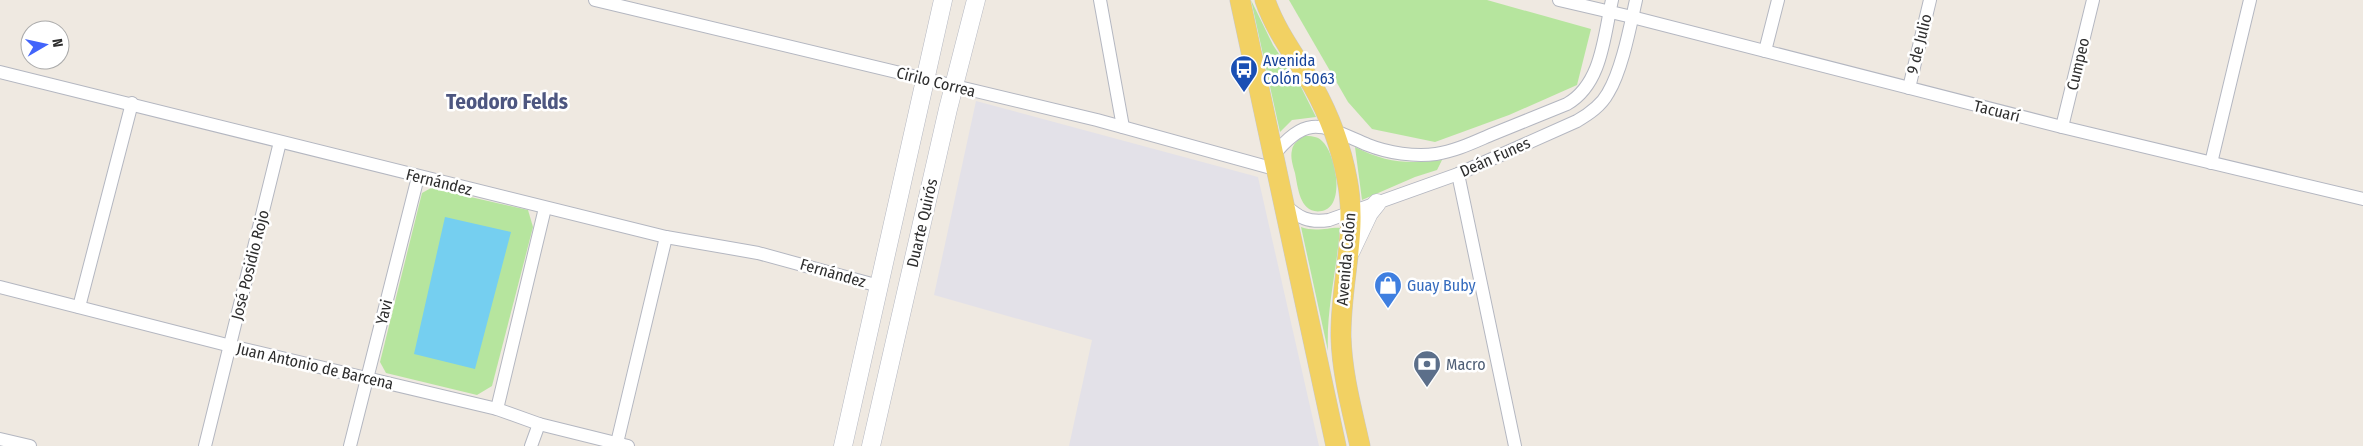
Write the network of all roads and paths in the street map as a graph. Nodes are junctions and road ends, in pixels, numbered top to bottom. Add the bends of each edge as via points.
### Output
1 (595, 0) edge
2 (943, 0) edge
3 (976, 0) edge
4 (1100, 0) edge
5 (1240, 0) edge
6 (1265, 0) edge
7 (1559, 0) edge
8 (1636, 0) edge
9 (1778, 0) edge
10 (1930, 0) edge
11 (2093, 0) edge
12 (2250, 0) edge
13 (1611, 6) edge
14 (1632, 17) junction
15 (1766, 51) junction
16 (0, 72) edge
17 (924, 79) junction
18 (954, 86) junction
19 (1909, 88) junction
20 (132, 103) junction
21 (1122, 126) junction
22 (2062, 127) junction
23 (1333, 129) junction
24 (280, 142) junction
25 (1274, 162) junction
26 (2211, 163) junction
27 (1458, 174) junction
28 (418, 177) junction
29 (2363, 199) edge
30 (1283, 203) junction
31 (1377, 203) junction
32 (545, 208) junction
33 (1352, 212) junction
34 (666, 237) junction
35 (1349, 256) junction
36 (879, 286) junction
37 (0, 287) edge
38 (80, 307) junction
39 (231, 346) junction
40 (367, 378) junction
41 (497, 409) junction
42 (539, 424) junction
43 (0, 438) edge
44 (623, 444) edge
45 (30, 446) edge
46 (205, 446) edge
47 (350, 446) edge
48 (531, 446) edge
49 (843, 446) edge
50 (871, 446) edge
51 (1336, 446) edge
52 (1360, 446) edge
53 (1515, 446) edge

1 - 17 street, Cirilo Correa
2 - 17 main road, Duarte Quirós
3 - 18 main road, Duarte Quirós
4 - 21 street
5 - 25 main road
6 - 23 main road, Avenida Colón via 1281,36 1313,86
7 - 13 street, Tacuarí
8 - 14 street, Deán Funes
9 - 15 street
10 - 19 street, 9 de Julio
11 - 22 street, Cumpeo
12 - 26 street
13 - 14 street, Tacuarí
13 - 23 street, Deán Funes via 1594,75 1582,93 1567,104 1461,148 1435,154 1385,150
14 - 15 street, Tacuarí
14 - 27 street, Deán Funes via 1614,79 1608,93 1592,112
15 - 19 street, Tacuarí
16 - 20 street, Fernández
17 - 18 street, Cirilo Correa
17 - 36 main road, Duarte Quirós
18 - 21 street, Cirilo Correa
18 - 50 main road, Duarte Quirós
19 - 22 street, Tacuarí
20 - 24 street, Fernández
20 - 38 street
21 - 25 street, Cirilo Correa
22 - 26 street, Tacuarí
23 - 25 street, Deán Funes via 1314,126 1289,137
23 - 33 main road, Avenida Colón via 1348,180
24 - 28 street, Fernández
24 - 39 street, José Posidio Rojo
25 - 30 main road
26 - 29 street, Tacuarí
27 - 31 street, Deán Funes
27 - 53 street
28 - 32 street, Fernández
28 - 40 street, Yavi
30 - 33 street, Deán Funes via 1295,214 1312,222
30 - 51 main road
31 - 33 street, Deán Funes
31 - 35 main road via 1366,218
32 - 34 street, Fernández
32 - 41 street
33 - 35 main road, Avenida Colón
34 - 36 street, Fernández via 758,253
34 - 44 street
35 - 52 main road, Avenida Colón via 1341,337 1345,376
36 - 49 main road, Duarte Quirós
37 - 38 street, Juan Antonio de Barcena
38 - 39 street, Juan Antonio de Barcena
39 - 40 street, Juan Antonio de Barcena
39 - 46 street, José Posidio Rojo
40 - 41 street, Juan Antonio de Barcena
40 - 47 street, Yavi
41 - 42 street, Juan Antonio de Barcena
42 - 44 street, Juan Antonio de Barcena
42 - 48 street
43 - 45 street

